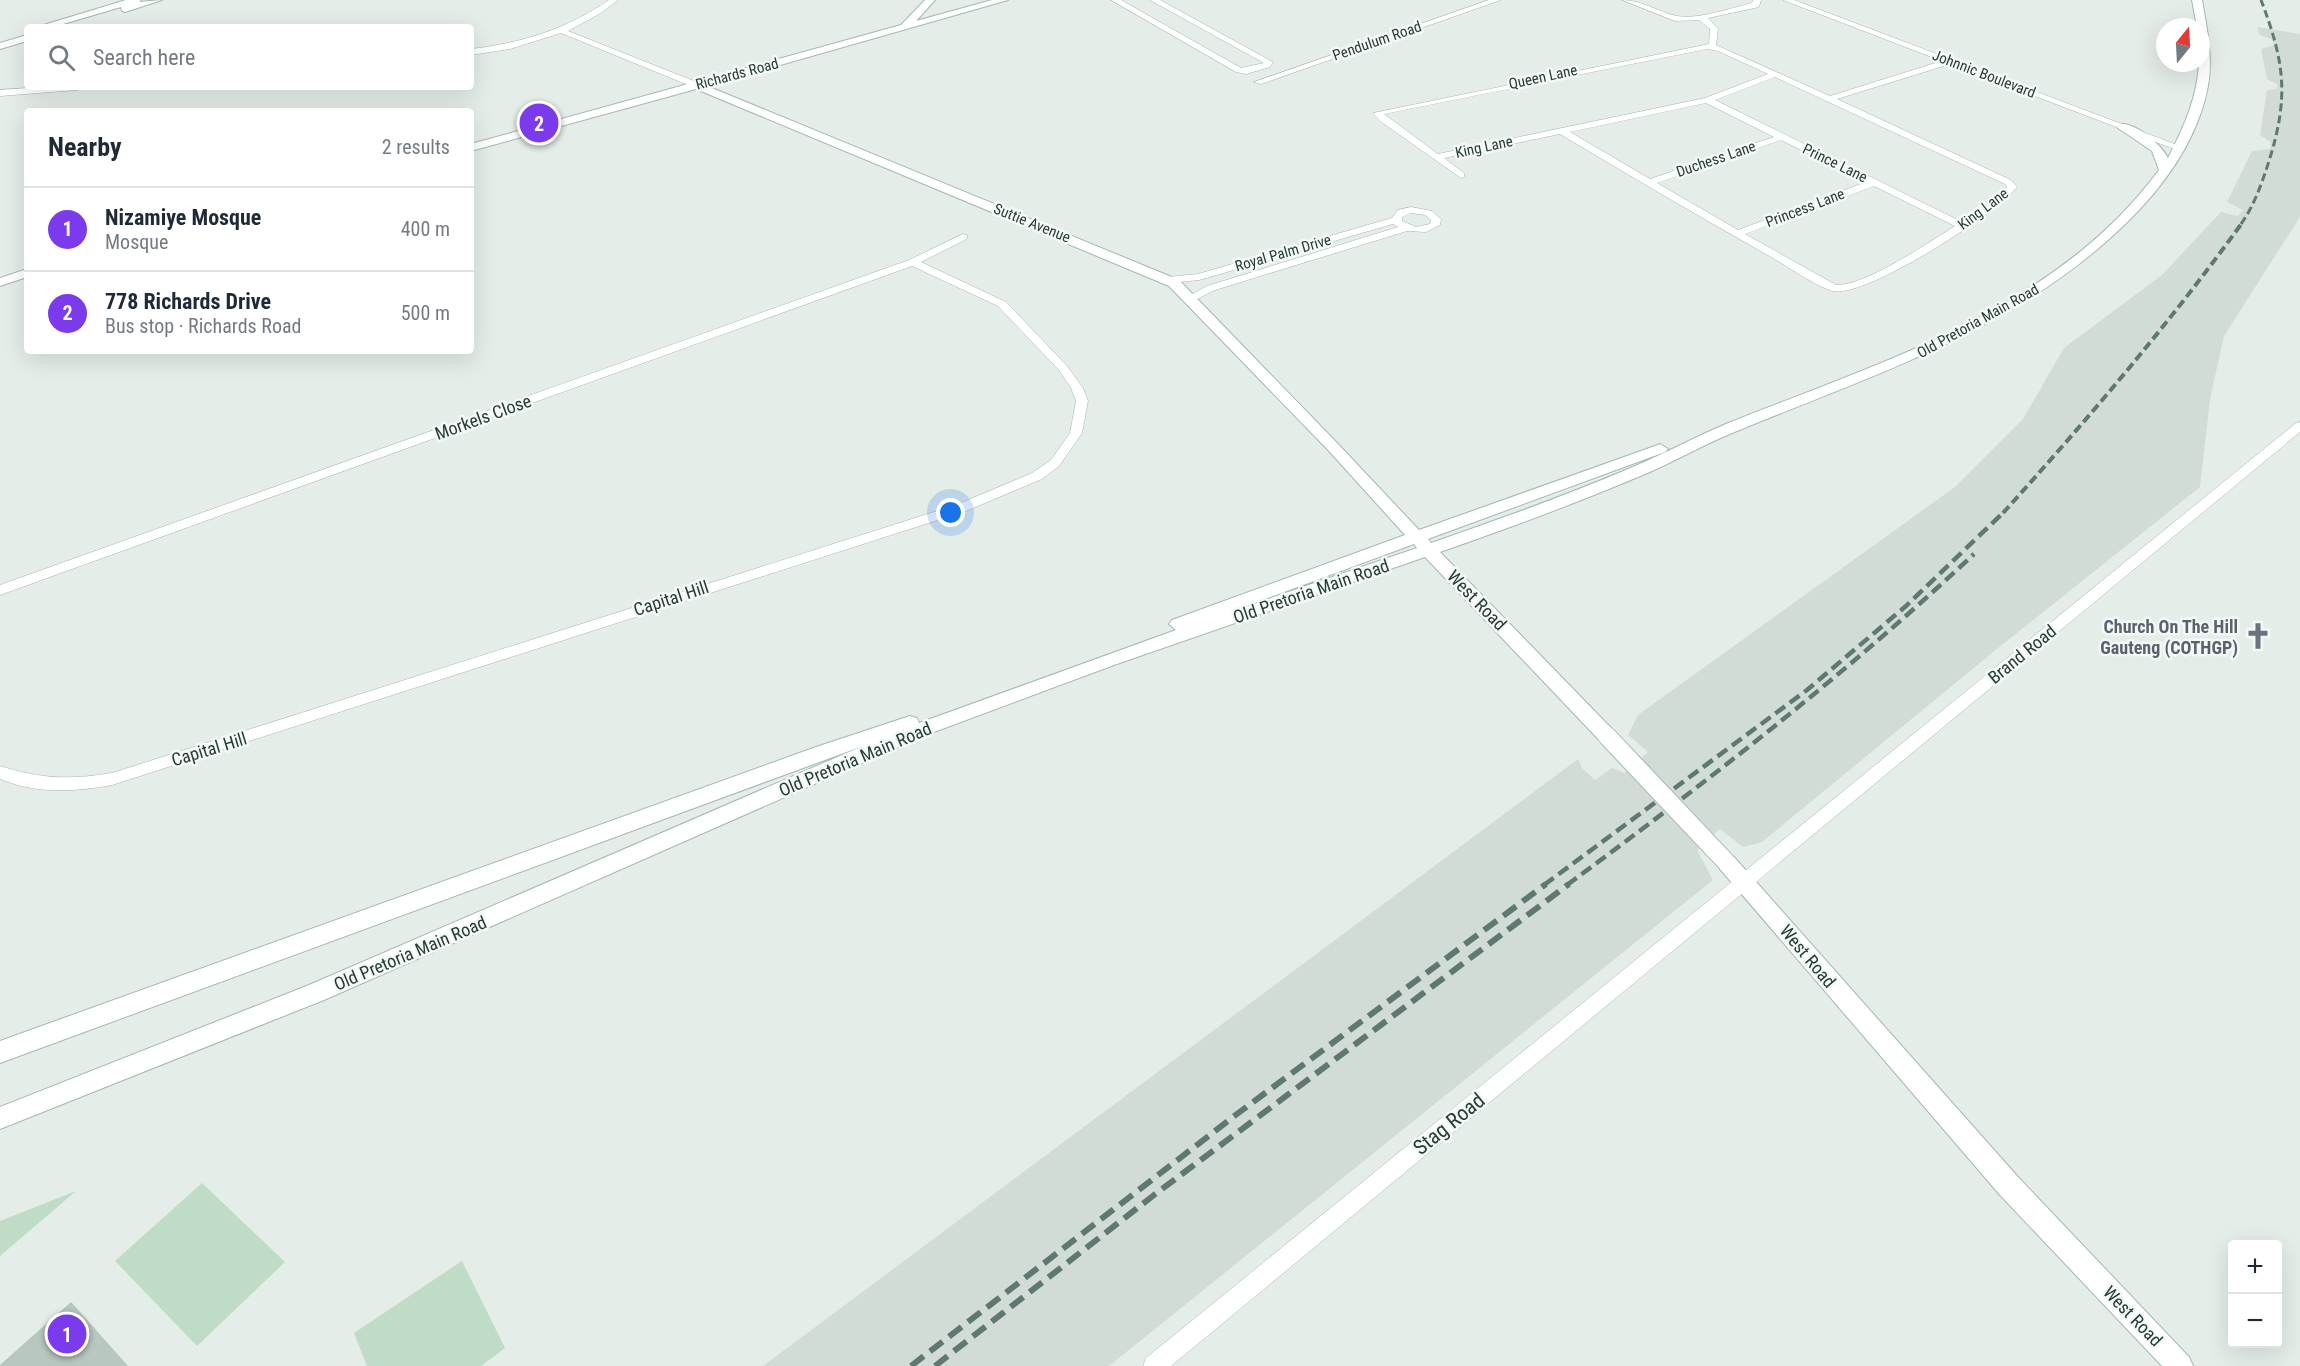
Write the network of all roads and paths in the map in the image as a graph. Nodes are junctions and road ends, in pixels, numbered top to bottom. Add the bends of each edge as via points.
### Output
1 (136, 0) edge
2 (158, 0) edge
3 (614, 0) edge
4 (930, 0) edge
5 (1004, 0) edge
6 (1115, 0) edge
7 (1154, 0) edge
8 (1497, 0) edge
9 (1626, 0) edge
10 (1787, 0) edge
11 (2197, 0) edge
12 (1758, 1) edge
13 (1701, 17) junction
14 (1689, 20) junction
15 (52, 24) edge
16 (74, 24) edge
17 (905, 27) junction
18 (1698, 27) dead end
19 (562, 31) junction
20 (24, 32) edge
21 (0, 39) edge
22 (24, 39) edge
23 (0, 46) edge
24 (1712, 46) junction
25 (474, 51) edge
26 (1951, 62) junction
27 (1776, 74) junction
28 (1258, 82) dead end
29 (696, 86) junction
30 (38, 90) edge
31 (0, 93) edge
32 (1829, 99) junction
33 (1707, 100) junction
34 (2122, 126) junction
35 (1562, 131) junction
36 (1782, 137) junction
37 (474, 147) edge
38 (2180, 148) junction
39 (1436, 157) junction
40 (2165, 171) junction
41 (1461, 176) dead end
42 (1650, 182) junction
43 (1873, 183) junction
44 (1396, 220) junction
45 (1962, 226) junction
46 (1407, 228) junction
47 (1737, 234) junction
48 (963, 237) dead end
49 (1273, 256) junction
50 (914, 262) junction
51 (1286, 266) junction
52 (24, 273) edge
53 (0, 280) edge
54 (1169, 280) junction
55 (1191, 299) junction
56 (2300, 426) edge
57 (1424, 544) junction
58 (0, 590) edge
59 (0, 772) edge
60 (1745, 881) junction
61 (0, 1052) edge
62 (0, 1118) edge
63 (1154, 1366) edge
64 (2180, 1366) edge

1 - 15 main road
2 - 16 main road
3 - 19 street
4 - 17 main road
5 - 17 main road, Richards Road
6 - 7 street via 1239,70 1269,62
8 - 28 street, Pendulum Road
9 - 14 street
10 - 26 street, Johnnic Boulevard
11 - 38 main road, Old Pretoria Main Road via 2206,44 2203,85 2193,122
12 - 13 street
13 - 14 street
13 - 24 street via 1713,25 1717,34
14 - 18 street
17 - 29 main road, Richards Road
19 - 25 street via 529,42
19 - 29 street, Suttie Avenue
20 - 21 main road
22 - 23 main road
24 - 27 street, Queen Lane
24 - 39 street, Queen Lane via 1701,43 1378,113
26 - 32 street
26 - 34 street, Johnnic Boulevard
27 - 32 street, King Lane
27 - 33 street, King Lane
29 - 37 main road, Richards Road
29 - 54 main road, Suttie Avenue
30 - 31 street
32 - 45 street, King Lane via 2011,184 2012,190
33 - 35 street, King Lane
33 - 36 street, Prince Lane
34 - 38 street, Johnnic Boulevard
34 - 40 main road via 2160,151
35 - 39 street, King Lane
35 - 42 street, King Lane
36 - 42 street, Duchess Lane
36 - 43 street, Prince Lane
38 - 40 main road, Old Pretoria Main Road
39 - 41 street, King Lane
40 - 57 main road, Old Pretoria Main Road via 2104,239 1996,314 1880,372 1722,432 1605,485
42 - 47 street, King Lane
43 - 45 street, Prince Lane
43 - 47 street, Princess Lane
44 - 46 street
44 - 46 street, Royal Palm Drive via 1400,213 1411,210 1436,219 1428,229
44 - 49 street, Royal Palm Drive
45 - 47 street, King Lane via 1886,271 1843,289 1826,285
46 - 51 street, Royal Palm Drive
48 - 50 street, Morkels Close
49 - 51 street
49 - 54 street, Royal Palm Drive via 1199,277
50 - 58 street, Morkels Close
50 - 59 street, Capital Hill via 1002,303 1077,388 1082,401 1076,433 1055,463 1037,476 961,508 112,779 79,785 42,785
51 - 55 street, Royal Palm Drive via 1206,290
52 - 53 main road
54 - 55 main road, Suttie Avenue
55 - 57 main road, Suttie Avenue
56 - 60 street, Brand Road
57 - 60 main road, West Road, bridge
57 - 61 main road, Old Pretoria Main Road
57 - 62 main road, Old Pretoria Main Road via 920,730 335,985
60 - 63 street, Stag Road
60 - 64 main road, West Road via 2009,1186

